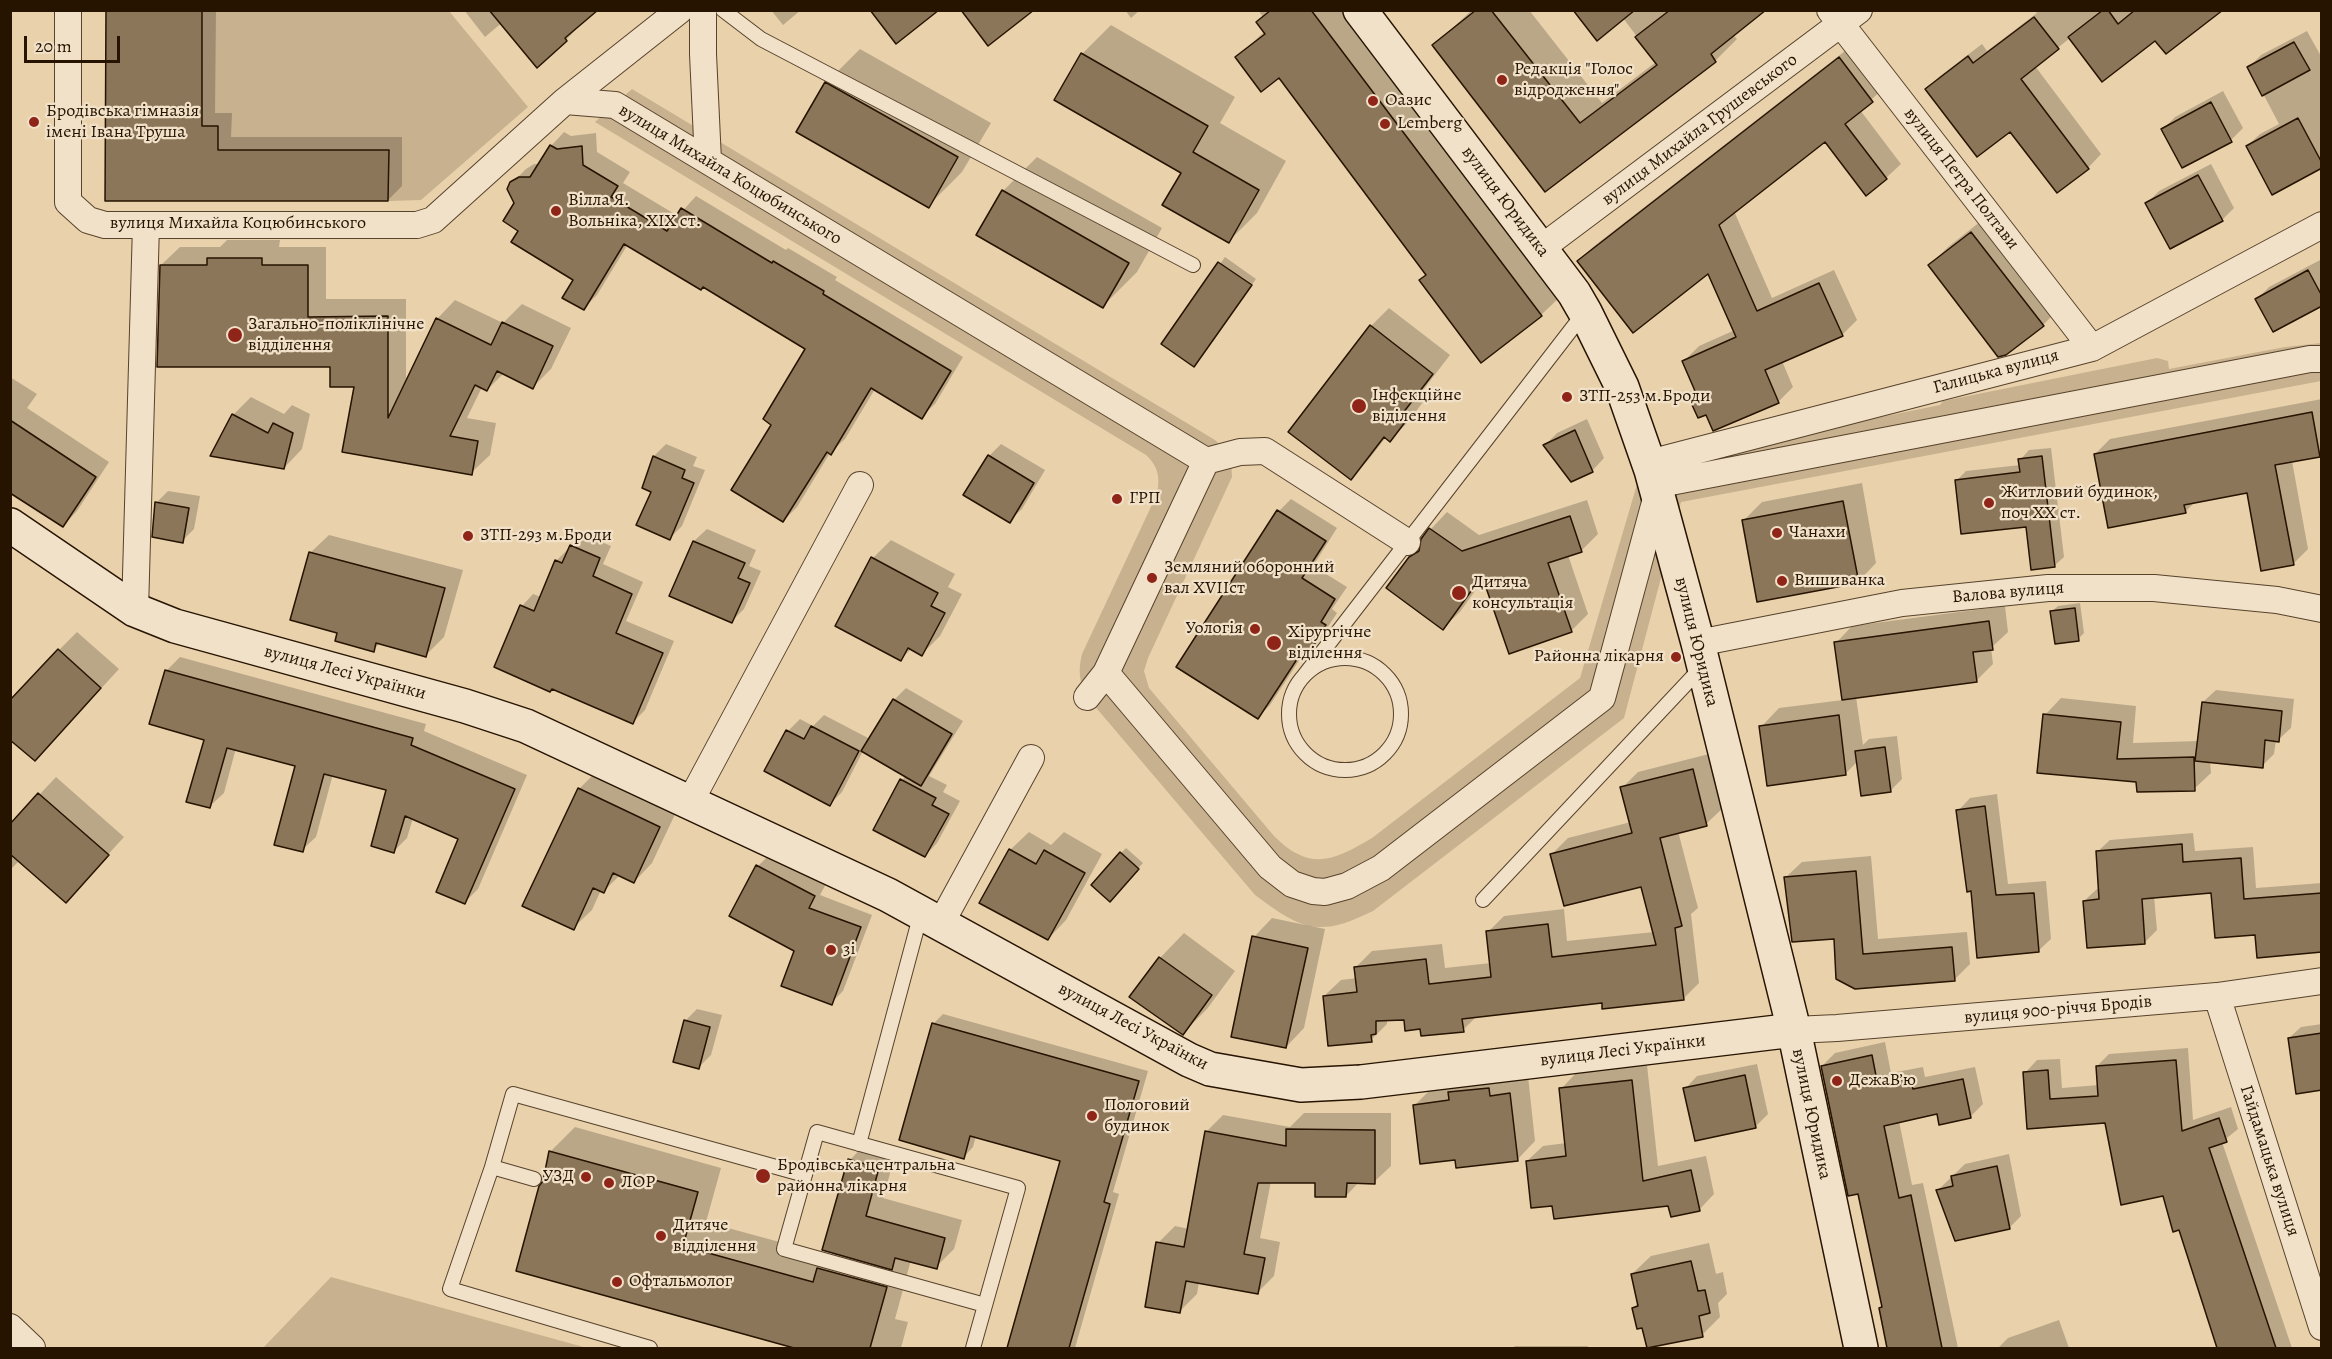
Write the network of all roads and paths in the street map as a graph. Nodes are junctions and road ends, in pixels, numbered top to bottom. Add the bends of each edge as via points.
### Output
1 (68, 10) edge
2 (680, 10) edge
3 (703, 10) edge
4 (723, 10) edge
5 (1360, 10) edge
6 (1843, 15) edge
7 (565, 101) junction
8 (708, 161) junction
9 (146, 225) junction
10 (2322, 225) edge
11 (1540, 249) junction
12 (1193, 265) dead end
13 (1585, 312) junction
14 (2092, 348) junction
15 (2322, 359) edge
16 (1206, 461) junction
17 (1653, 481) junction
18 (860, 485) dead end
19 (10, 525) edge
20 (1407, 542) junction
21 (2322, 609) edge
22 (135, 610) junction
23 (1700, 654) junction
24 (1106, 673) junction
25 (1303, 677) junction
26 (1088, 697) dead end
27 (1031, 758) dead end
28 (690, 802) junction
29 (1484, 900) dead end
30 (931, 918) junction
31 (2322, 981) edge
32 (2217, 996) junction
33 (1794, 1030) junction
34 (859, 1144) junction
35 (492, 1167) junction
36 (805, 1175) junction
37 (534, 1179) dead end
38 (985, 1305) junction
39 (10, 1326) edge
40 (2322, 1327) edge
41 (32, 1348) edge
42 (650, 1348) edge
43 (973, 1348) edge
44 (1861, 1348) edge

1 - 9 street, вулиця Михайла Коцюбинського via 68,202 96,223
2 - 7 street
3 - 8 street
4 - 12 lane via 761,39
5 - 11 street, вулиця Юридика
6 - 11 street, вулиця Михайла Грушевського
6 - 14 street, вулиця Петра Полтави
7 - 8 street, вулиця Михайла Коцюбинського via 615,105
7 - 9 street, вулиця Михайла Коцюбинського via 432,220 417,225
8 - 16 street, вулиця Михайла Коцюбинського
9 - 22 street
10 - 14 street, Галицька вулиця
11 - 13 street, вулиця Юридика
13 - 17 street, вулиця Юридика via 1622,387
13 - 20 lane
14 - 17 street, Галицька вулиця
15 - 17 street
16 - 20 street via 1240,452 1265,451
16 - 24 street
17 - 23 street, вулиця Юридика
17 - 24 street via 1602,698 1381,868 1336,890 1301,888 1270,867
18 - 28 street
19 - 22 street, вулиця Лесі Українки
20 - 25 lane
21 - 23 street, Валова вулиця via 2277,600 2154,588 2048,588 1902,603
22 - 28 street, вулиця Лесі Українки via 175,626 526,726
23 - 29 lane
23 - 33 street, вулиця Юридика
24 - 26 street
25 - 25 lane via 1292,694 1289,712 1291,731 1299,748 1313,761 1331,769 1350,770 1383,755 1400,723 1400,705 1383,674 1369,664 1334,659
27 - 30 street
28 - 30 street, вулиця Лесі Українки
30 - 33 street, вулиця Лесі Українки via 1189,1060 1210,1069 1301,1085 1361,1082
30 - 34 lane
31 - 32 street, вулиця 900-річчя Бродів
32 - 33 street, вулиця 900-річчя Бродів
32 - 40 street, Гайдамацька вулиця
33 - 44 street, вулиця Юридика
34 - 36 lane via 817,1132
34 - 38 lane via 1018,1188
35 - 36 lane via 513,1094
35 - 37 lane
35 - 42 lane via 450,1289
36 - 38 lane via 784,1249
38 - 43 lane
39 - 41 street

